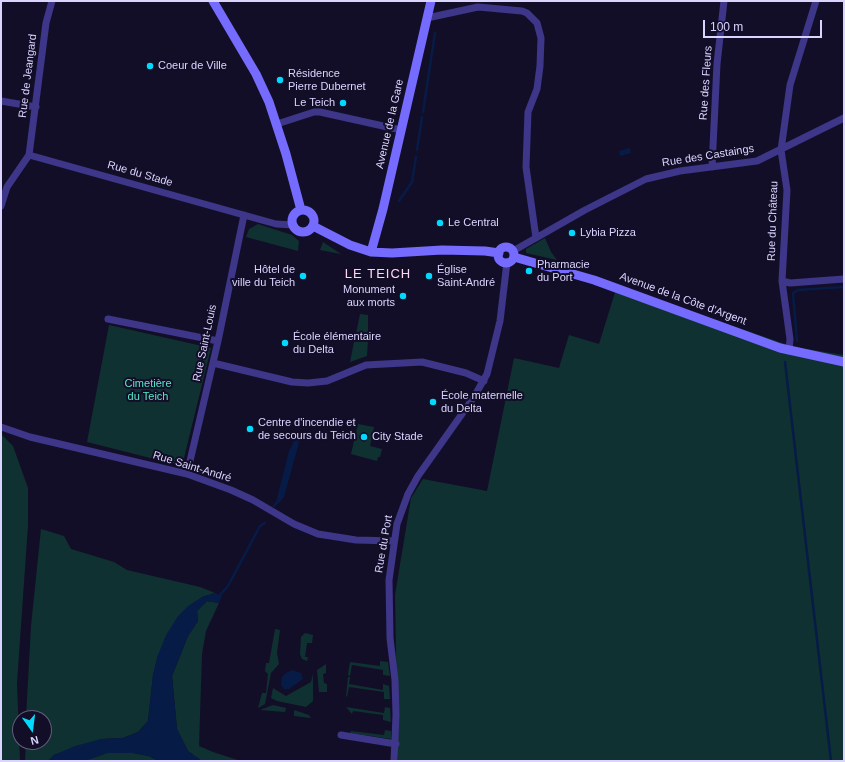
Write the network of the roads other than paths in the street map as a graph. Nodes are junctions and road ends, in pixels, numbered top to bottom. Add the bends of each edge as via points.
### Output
1 (52, 1) edge
2 (213, 1) edge
3 (432, 1) edge
4 (724, 1) edge
5 (816, 1) edge
6 (427, 18) junction
7 (1, 101) edge
8 (36, 107) junction
9 (844, 118) edge
10 (277, 124) junction
11 (401, 130) junction
12 (781, 150) junction
13 (29, 154) junction
14 (712, 167) junction
15 (3, 193) edge
16 (1, 206) edge
17 (301, 210) junction
18 (244, 215) junction
19 (293, 225) junction
20 (313, 226) junction
21 (536, 238) junction
22 (371, 252) junction
23 (499, 253) junction
24 (511, 257) junction
25 (844, 279) edge
26 (782, 281) junction
27 (108, 319) dead end
28 (218, 341) junction
29 (789, 350) junction
30 (213, 362) junction
31 (844, 362) edge
32 (484, 381) junction
33 (1, 427) edge
34 (187, 474) junction
35 (394, 541) junction
36 (341, 734) dead end
37 (396, 744) junction
38 (394, 761) edge

1 - 8 street, Rue de Jeangard via 45,30
2 - 10 main road via 256,74
3 - 6 main road, Avenue de la Gare
4 - 14 street, Rue des Fleurs via 717,64
5 - 12 street, Rue du Château via 790,85
6 - 11 main road, Avenue de la Gare
6 - 21 street via 478,7 522,11 537,23 541,38 540,66 537,89 528,112 526,167
7 - 8 street
8 - 13 street, Rue de Jeangard
9 - 12 street, Rue des Castaings
10 - 11 street via 320,112
10 - 17 main road
11 - 22 main road, Avenue de la Gare
12 - 14 street, Rue des Castaings via 752,162
12 - 26 street, Rue du Château via 787,190
13 - 15 street
13 - 18 street, Rue du Stade
14 - 21 street, Rue des Castaings via 646,179
15 - 16 street
17 - 19 main road via 294,216
17 - 20 main road via 311,213 314,219
18 - 19 street, Rue du Stade via 276,224
18 - 28 street, Rue Saint-Louis
19 - 20 main road via 304,232
20 - 22 main road via 350,245
21 - 24 street, Rue des Castaings
22 - 23 main road via 442,250
23 - 24 main road via 500,260
23 - 24 main road via 505,247 510,248
24 - 29 main road, Avenue de la Côte d'Argent via 579,274
24 - 32 street, Rue du Port via 498,332
25 - 26 street via 790,283
26 - 29 street, Rue du Château via 790,339
27 - 28 street
28 - 30 street, Rue Saint-Louis
29 - 31 main road, Avenue de la Côte d'Argent
30 - 32 street via 292,382 308,383 327,381 366,365 422,362 466,373
30 - 34 street, Rue Saint-Louis
32 - 35 street, Rue du Port via 418,476 401,512
33 - 34 street, Rue Saint-André via 30,437
34 - 35 street, Rue Saint-André via 242,495 309,531 356,540
35 - 37 street, Rue du Port via 388,580 390,638 395,680
36 - 37 street
37 - 38 street, Rue du Port

